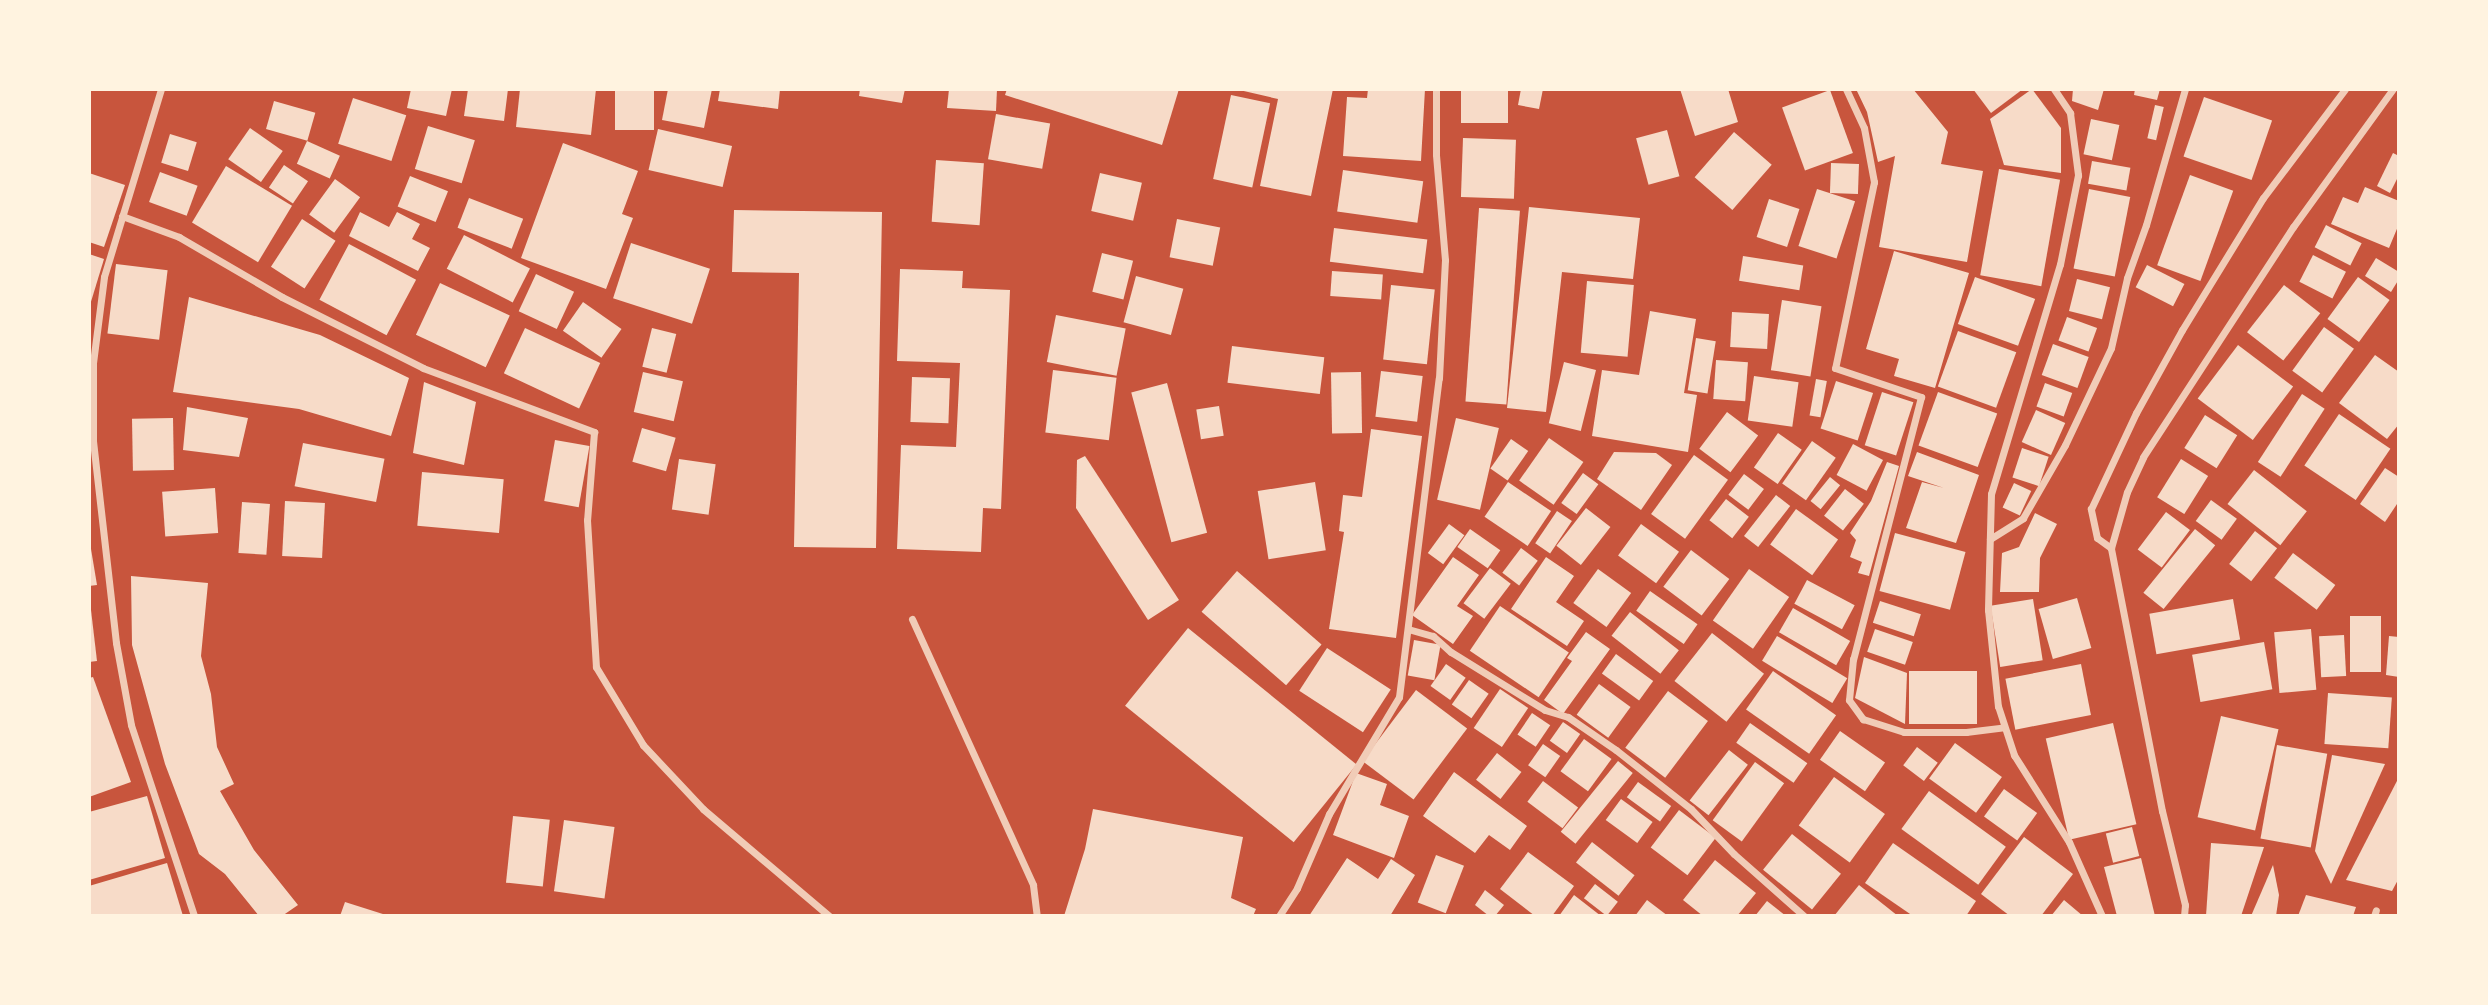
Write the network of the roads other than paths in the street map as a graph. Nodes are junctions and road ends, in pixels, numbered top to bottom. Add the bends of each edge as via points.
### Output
1 (161, 89) edge
2 (1436, 89) edge
3 (1846, 89) edge
4 (2054, 89) edge
5 (2185, 89) edge
6 (2344, 89) edge
7 (2393, 89) edge
8 (122, 216) junction
9 (1990, 539) junction
10 (2111, 548) junction
11 (912, 619) dead end
12 (1408, 629) junction
13 (2004, 727) junction
14 (194, 916) edge
15 (828, 916) edge
16 (1037, 916) edge
17 (1279, 916) edge
18 (1804, 916) edge
19 (2102, 916) edge
20 (2184, 916) edge

1 - 8 street
2 - 12 street via 1445,260 1440,352
3 - 13 street via 1864,128 1874,182 1835,368 1921,397 1853,659 1849,700 1863,719 1905,732
4 - 9 street via 2070,113 2078,175 2060,264 1991,495
5 - 9 street via 2127,278 2111,348 2066,445 2023,519
6 - 10 street via 2263,198 2136,413 2091,509 2097,538
7 - 10 street via 2293,227 2143,457
8 - 14 street via 104,276 93,363 93,441 116,643 131,725
8 - 15 street via 179,237 282,297 423,368 594,432 587,520 596,667 643,745 704,809
9 - 13 street via 1988,610
10 - 20 street
11 - 16 street via 1034,885
12 - 17 street via 1399,696 1329,814 1297,888
12 - 18 street via 1433,636 1451,652 1545,710 1568,717 1616,750 1691,809
13 - 19 street via 2014,755 2069,842

